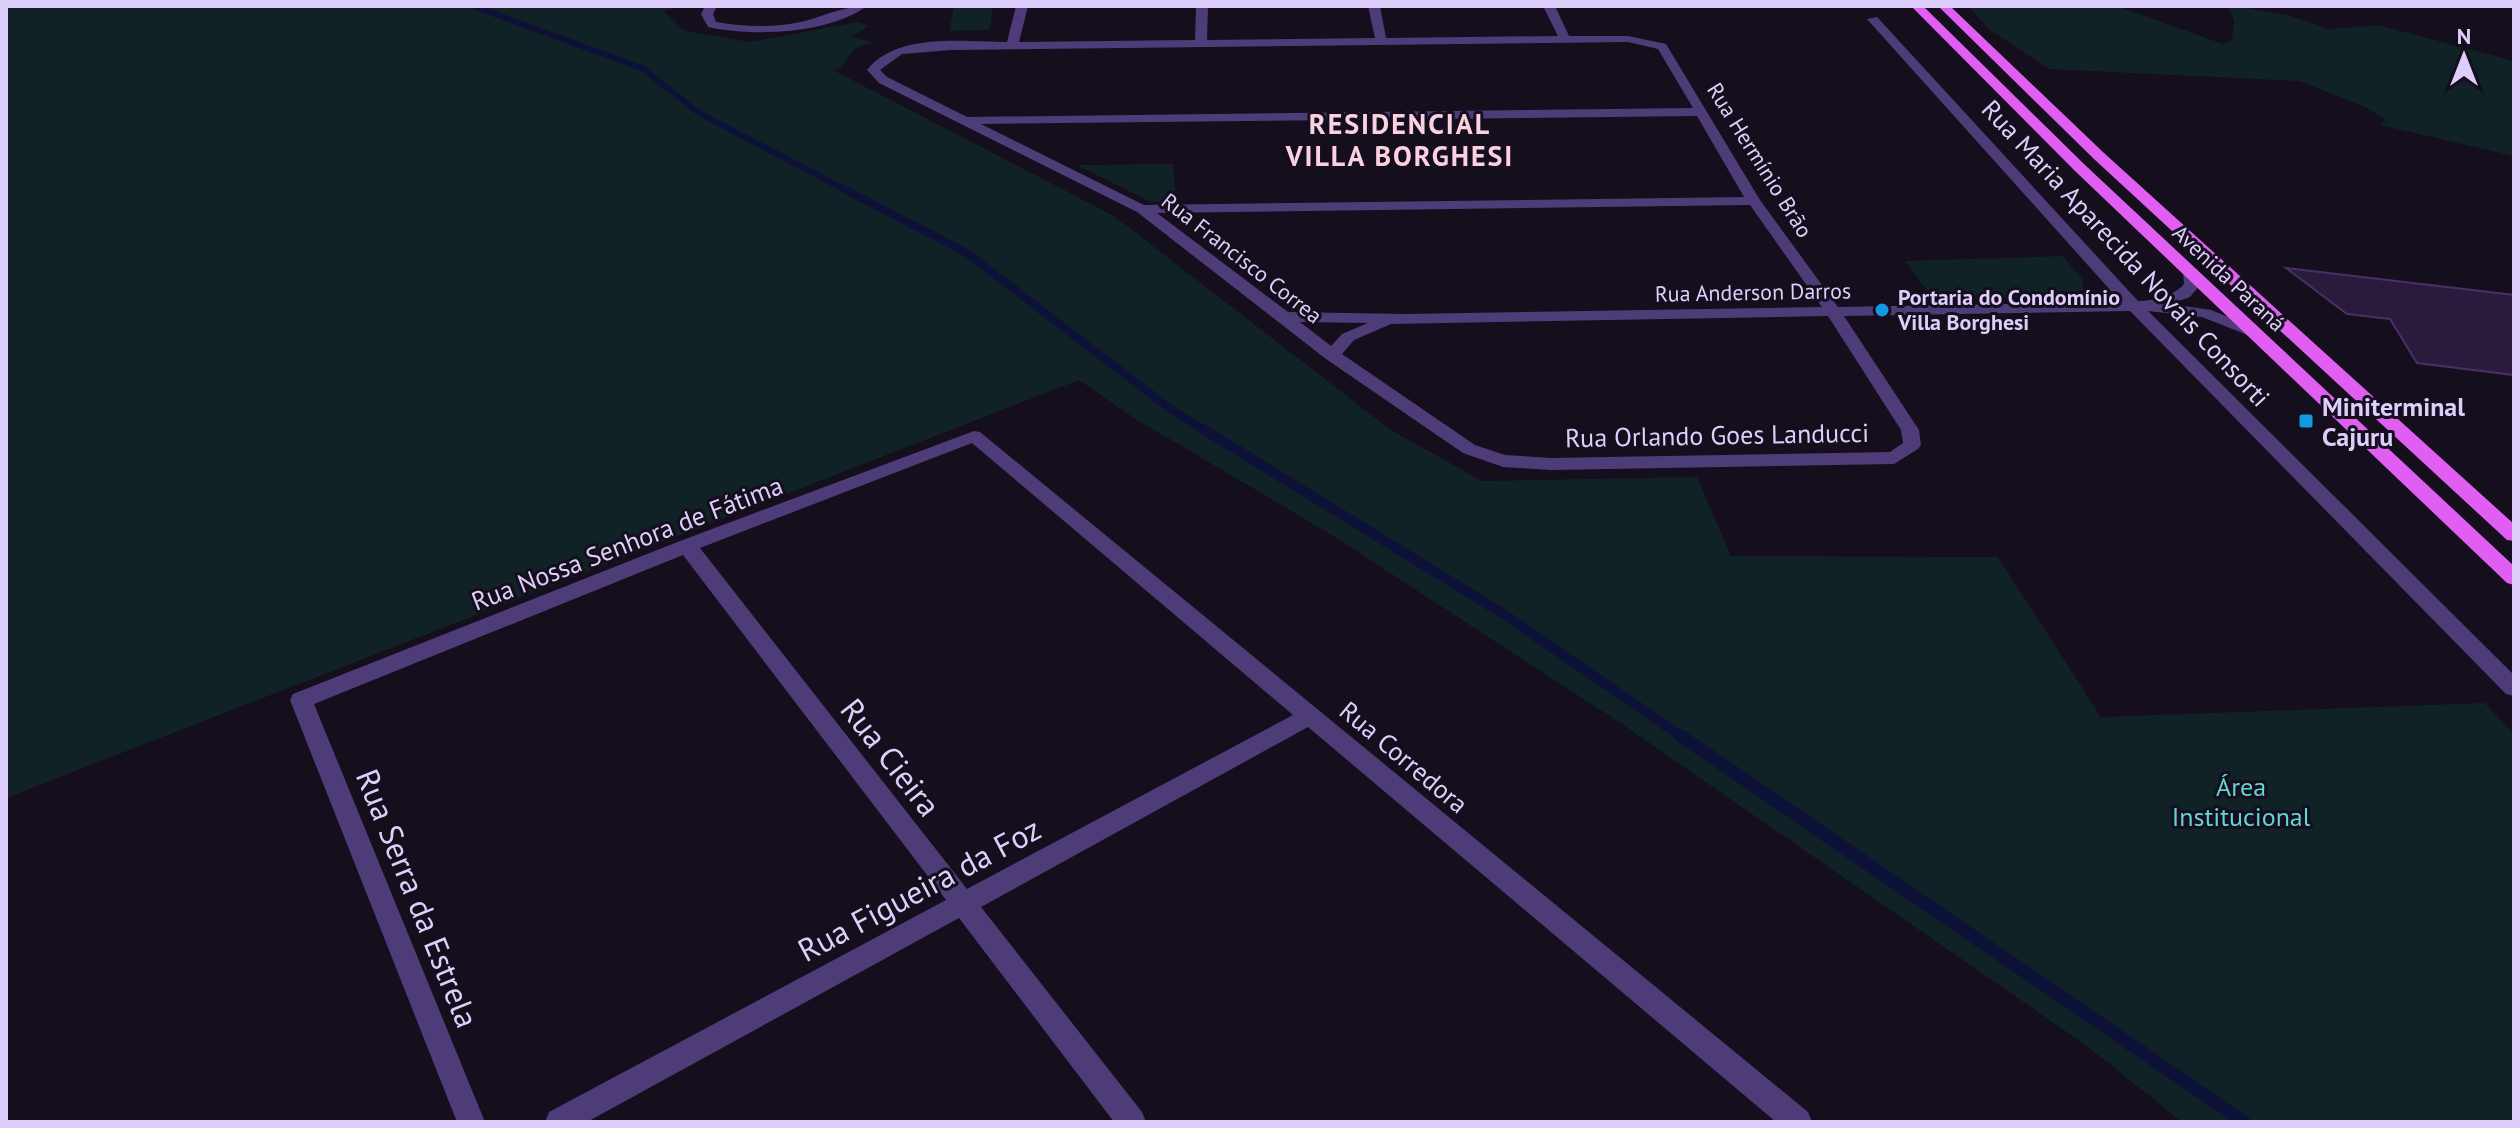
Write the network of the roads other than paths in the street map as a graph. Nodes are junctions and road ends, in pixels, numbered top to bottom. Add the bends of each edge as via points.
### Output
1 (711, 6) edge
2 (861, 6) edge
3 (1022, 6) edge
4 (1202, 6) edge
5 (1374, 6) edge
6 (1549, 6) edge
7 (1917, 6) edge
8 (1944, 6) edge
9 (1873, 19) dead end
10 (1565, 39) junction
11 (1381, 41) junction
12 (1201, 44) junction
13 (1012, 46) junction
14 (1701, 112) junction
15 (1079, 119) junction
16 (961, 120) junction
17 (1009, 142) junction
18 (1754, 201) junction
19 (1243, 207) junction
20 (1142, 209) junction
21 (1178, 234) junction
22 (2191, 273) junction
23 (2141, 306) junction
24 (1833, 313) junction
25 (1285, 317) junction
26 (1406, 319) junction
27 (2255, 333) junction
28 (1332, 355) junction
29 (1910, 430) joint
30 (974, 436) joint
31 (1503, 461) joint
32 (2514, 535) edge
33 (687, 546) junction
34 (2514, 578) edge
35 (2514, 688) edge
36 (301, 700) joint
37 (1310, 716) junction
38 (964, 903) junction
39 (471, 1122) edge
40 (559, 1122) edge
41 (1132, 1122) edge
42 (1798, 1122) edge

1 - 2 street via 707,14 712,25 750,32 801,28
3 - 13 street
4 - 12 street
5 - 11 street
6 - 10 street
7 - 22 main road, Avenida Paraná
8 - 32 main road, Avenida Paraná via 2099,156
9 - 23 street, Rua Maria Aparecida Novais Consorti
10 - 11 street
10 - 14 street, Rua Hermínio Brão via 1662,46
11 - 12 street
12 - 13 street
13 - 16 street, Rua Francisco Correa via 907,49 881,57 873,70 883,80
14 - 15 street
14 - 18 street, Rua Hermínio Brão
15 - 16 street
15 - 17 street
16 - 17 street, Rua Francisco Correa
17 - 20 street, Rua Francisco Correa
18 - 19 street
18 - 24 street, Rua Hermínio Brão
19 - 20 street
19 - 21 street via 1194,223
20 - 21 street, Rua Francisco Correa
21 - 25 street, Rua Francisco Correa
22 - 23 street, Rua Anderson Darros via 2192,285 2184,294
22 - 27 main road, Avenida Paraná
23 - 24 street, Rua Anderson Darros
23 - 27 street, Rua Anderson Darros via 2205,313
23 - 35 street, Rua Maria Aparecida Novais Consorti
24 - 26 street, Rua Anderson Darros
24 - 29 street, Rua Hermínio Brão
25 - 26 street, Rua Anderson Darros
25 - 28 street, Rua Francisco Correa
26 - 28 street, Rua Anderson Darros via 1348,337
27 - 34 main road, Avenida Paraná
28 - 31 street, Rua Francisco Correa via 1469,449
29 - 31 street, Rua Orlando Goes Landucci via 1912,445 1894,458
30 - 33 street, Rua Nossa Senhora de Fátima
30 - 37 street, Rua Corredora
33 - 36 street, Rua Nossa Senhora de Fátima
33 - 38 street, Rua Cieira
36 - 39 street, Rua Serra da Estrela
37 - 38 street, Rua Figueira da Foz
37 - 42 street, Rua Corredora
38 - 40 street, Rua Figueira da Foz
38 - 41 street, Rua Cieira

